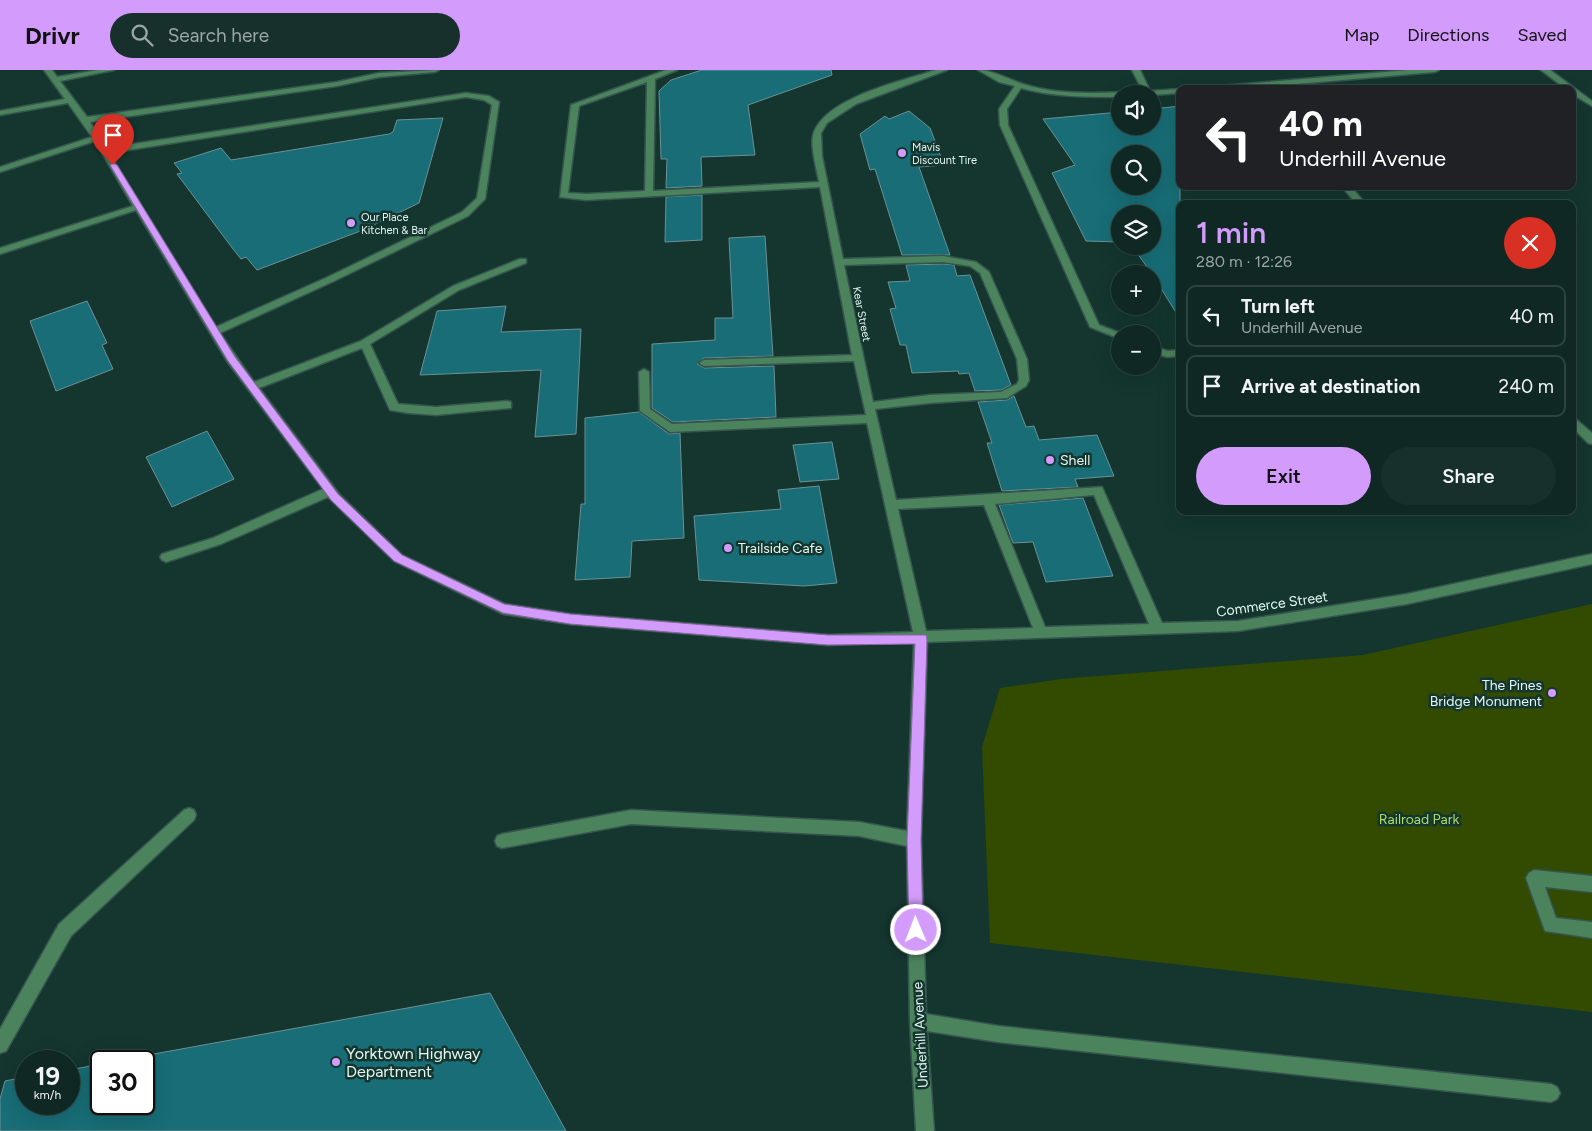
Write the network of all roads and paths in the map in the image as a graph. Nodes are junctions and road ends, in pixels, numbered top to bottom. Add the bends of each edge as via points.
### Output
1 (48, 70) edge
2 (110, 70) edge
3 (436, 70) edge
4 (673, 70) edge
5 (943, 70) edge
6 (982, 70) edge
7 (1136, 70) edge
8 (1435, 70) edge
9 (1545, 70) edge
10 (651, 78) junction
11 (55, 80) junction
12 (1020, 85) junction
13 (1144, 85) edge
14 (1271, 85) edge
15 (1566, 85) edge
16 (1176, 91) edge
17 (1576, 92) edge
18 (1161, 93) edge
19 (1111, 94) edge
20 (70, 100) junction
21 (1592, 104) edge
22 (0, 113) edge
23 (85, 120) junction
24 (97, 138) junction
25 (105, 151) junction
26 (0, 170) edge
27 (823, 184) junction
28 (1349, 190) edge
29 (649, 194) junction
30 (1358, 200) edge
31 (138, 207) junction
32 (0, 251) edge
33 (523, 261) dead end
34 (839, 262) junction
35 (215, 331) junction
36 (1111, 333) edge
37 (365, 343) junction
38 (1161, 352) edge
39 (1176, 353) edge
40 (858, 358) junction
41 (704, 363) dead end
42 (644, 372) dead end
43 (252, 386) junction
44 (507, 404) dead end
45 (869, 406) junction
46 (871, 419) junction
47 (1576, 424) edge
48 (1592, 440) edge
49 (330, 491) junction
50 (988, 500) junction
51 (891, 504) junction
52 (166, 557) dead end
53 (1592, 559) edge
54 (1158, 629) junction
55 (1041, 632) junction
56 (921, 639) junction
57 (189, 814) dead end
58 (914, 840) junction
59 (502, 841) dead end
60 (1592, 884) edge
61 (1592, 930) edge
62 (918, 1020) junction
63 (0, 1045) edge
64 (1551, 1093) dead end
65 (925, 1131) edge

1 - 11 street
2 - 11 street
3 - 23 street via 379,75 337,84
4 - 10 street
5 - 27 street, Kear Street via 848,104 828,116 818,133
6 - 12 street
7 - 13 street
8 - 14 street
9 - 15 street
10 - 29 street
10 - 29 street via 575,105 563,195
11 - 20 street
12 - 19 street via 1061,93
12 - 36 street via 1003,109 1004,125 1094,327
16 - 18 street
17 - 21 street
20 - 22 street
20 - 23 street
23 - 24 street
24 - 25 street
24 - 26 street
25 - 31 street
25 - 35 street via 466,95 486,98 496,104 482,199 465,214
27 - 29 street
27 - 34 street, Kear Street
28 - 30 street
31 - 32 street
31 - 35 street
33 - 37 street via 456,288
34 - 40 street, Kear Street
34 - 45 street via 943,260 973,264 984,272 1022,358 1024,380 1021,386 1002,395
35 - 43 street
37 - 43 street
37 - 44 street via 394,407 431,411
38 - 39 street
40 - 41 street
40 - 45 street, Kear Street
42 - 46 street via 645,411 670,428
43 - 49 street
45 - 46 street, Kear Street
46 - 51 street, Kear Street
47 - 48 street
49 - 52 street via 217,541
49 - 56 street via 398,558 503,609 570,619 828,640
50 - 51 street
50 - 54 street via 1098,490
50 - 55 street
51 - 56 street, Kear Street
53 - 54 street, Commerce Street via 1407,599 1238,626
54 - 55 street, Commerce Street
55 - 56 street, Commerce Street
56 - 58 street, Underhill Avenue
57 - 63 street via 65,930
58 - 59 street via 859,830 631,817
58 - 62 street, Underhill Avenue
60 - 61 street via 1534,878 1551,924
62 - 64 street via 998,1034
62 - 65 street, Underhill Avenue

